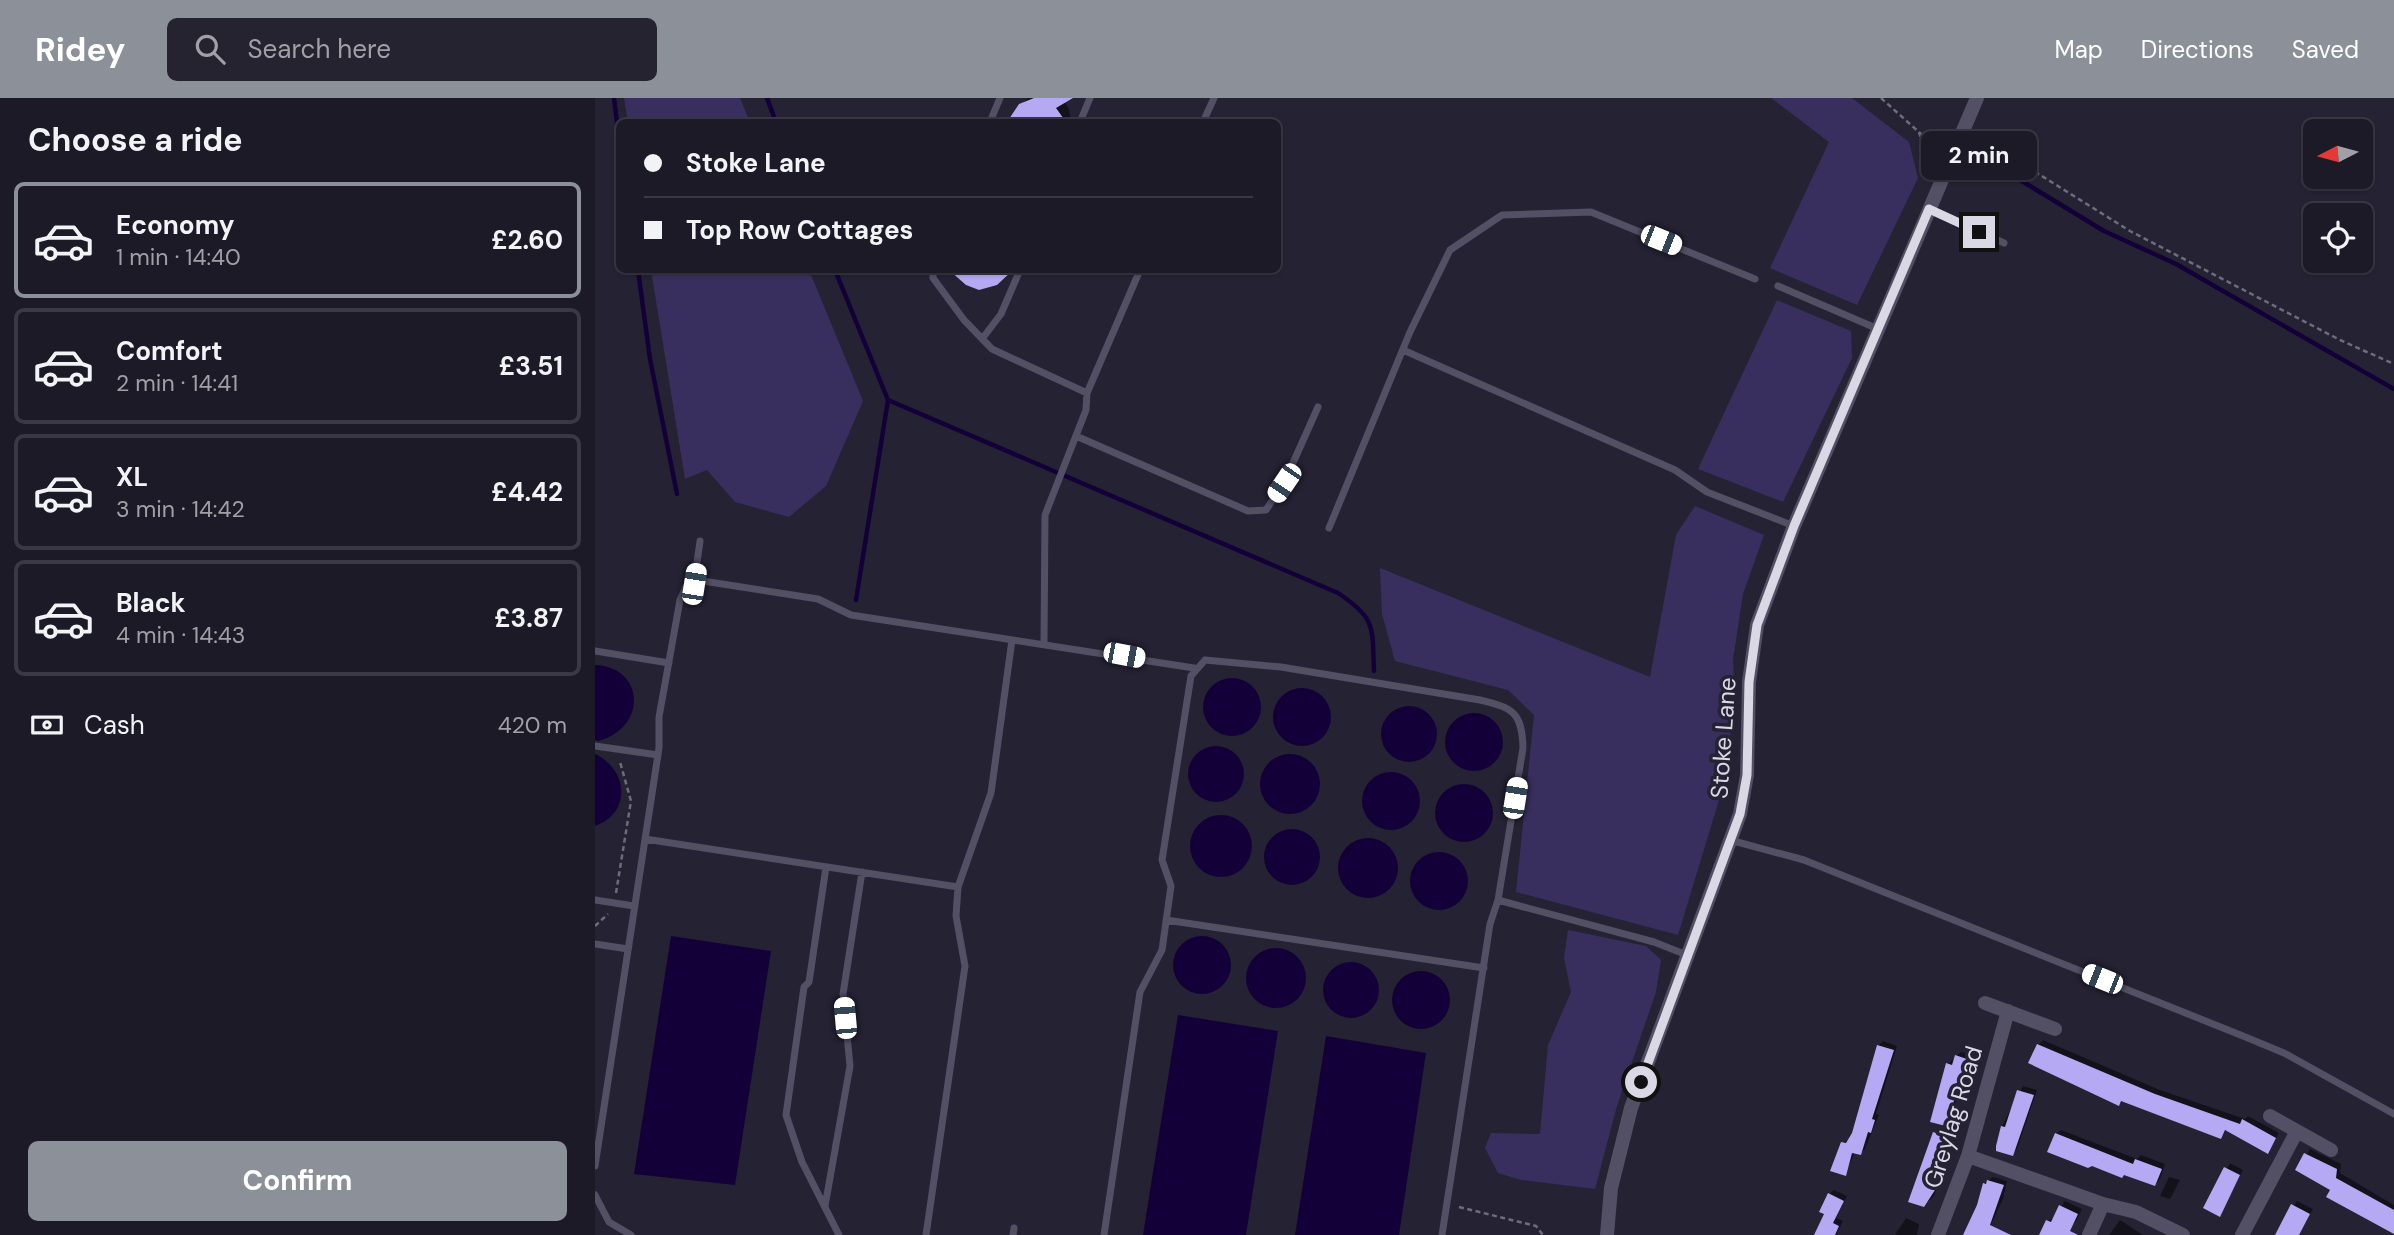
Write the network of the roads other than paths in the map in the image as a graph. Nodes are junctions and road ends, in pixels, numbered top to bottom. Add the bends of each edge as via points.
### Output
1 (1000, 98) edge
2 (1090, 98) edge
3 (1214, 98) edge
4 (1977, 98) edge
5 (991, 119) edge
6 (1081, 119) edge
7 (1204, 119) edge
8 (1929, 209) junction
9 (2004, 243) dead end
10 (933, 273) edge
11 (1019, 273) edge
12 (1139, 273) edge
13 (1755, 279) dead end
14 (1778, 286) dead end
15 (1878, 329) junction
16 (982, 339) junction
17 (1403, 350) junction
18 (1087, 393) junction
19 (1318, 407) dead end
20 (1076, 436) junction
21 (1794, 526) junction
22 (1329, 528) dead end
23 (700, 541) dead end
24 (694, 584) junction
25 (1012, 640) junction
26 (1044, 644) junction
27 (595, 651) edge
28 (669, 663) junction
29 (1194, 668) junction
30 (595, 746) edge
31 (658, 755) junction
32 (645, 839) junction
33 (1730, 841) junction
34 (826, 867) junction
35 (862, 872) junction
36 (958, 887) junction
37 (595, 900) edge
38 (1498, 900) junction
39 (634, 906) junction
40 (1166, 920) junction
41 (595, 944) edge
42 (628, 949) junction
43 (1687, 955) junction
44 (1484, 968) junction
45 (1985, 1003) dead end
46 (2008, 1011) junction
47 (2055, 1029) dead end
48 (2394, 1114) edge
49 (2270, 1116) dead end
50 (2297, 1131) junction
51 (597, 1143) edge
52 (2330, 1150) dead end
53 (1968, 1156) junction
54 (595, 1166) edge
55 (595, 1195) edge
56 (2103, 1204) junction
57 (825, 1207) junction
58 (631, 1235) edge
59 (839, 1235) edge
60 (926, 1235) edge
61 (1104, 1235) edge
62 (1442, 1235) edge
63 (1607, 1235) edge
64 (1938, 1235) edge
65 (2089, 1235) edge
66 (2183, 1235) edge
67 (2242, 1235) edge

1 - 5 lane
2 - 6 lane
3 - 7 lane
4 - 8 street, Stoke Lane
8 - 9 lane
8 - 15 street, Stoke Lane
10 - 16 lane
11 - 16 lane via 1001,314
12 - 18 lane
13 - 17 lane via 1591,212 1502,215 1450,250
14 - 15 lane
15 - 21 street, Stoke Lane
16 - 18 lane via 992,349
17 - 21 lane via 1675,470 1707,492
17 - 22 lane
18 - 20 lane
19 - 20 lane via 1284,483 1266,510 1248,510
20 - 26 lane via 1045,515
21 - 33 street, Stoke Lane via 1751,649 1747,775
23 - 24 lane
24 - 25 lane via 703,581 818,599 851,615
24 - 28 lane via 686,587 680,600
25 - 26 lane
25 - 36 lane via 991,793
26 - 29 lane
27 - 28 lane
28 - 31 lane via 659,717
29 - 38 lane via 1205,660 1281,667 1506,706 1520,722 1523,748
29 - 40 lane via 1162,860 1171,886
30 - 31 lane
31 - 32 lane
32 - 34 lane
32 - 39 lane
33 - 43 street, Stoke Lane
33 - 48 lane via 1804,860 2253,1040
34 - 35 lane
34 - 57 lane via 786,1115 802,1162
35 - 36 lane
35 - 57 lane via 843,994 850,1066
36 - 60 lane via 956,916 965,966
37 - 39 lane
38 - 43 lane
38 - 44 lane
39 - 42 lane
40 - 44 lane
40 - 61 lane via 1162,950 1140,992
41 - 42 lane
42 - 51 lane
43 - 63 street, Stoke Lane via 1621,1143
44 - 62 lane
45 - 46 street
46 - 47 street
46 - 53 street, Greylag Road
49 - 50 street
50 - 52 street
50 - 67 street
51 - 54 lane
53 - 56 street
53 - 64 street, Greylag Road
55 - 58 lane via 609,1222
56 - 65 street
56 - 66 street via 2136,1212
57 - 59 lane

